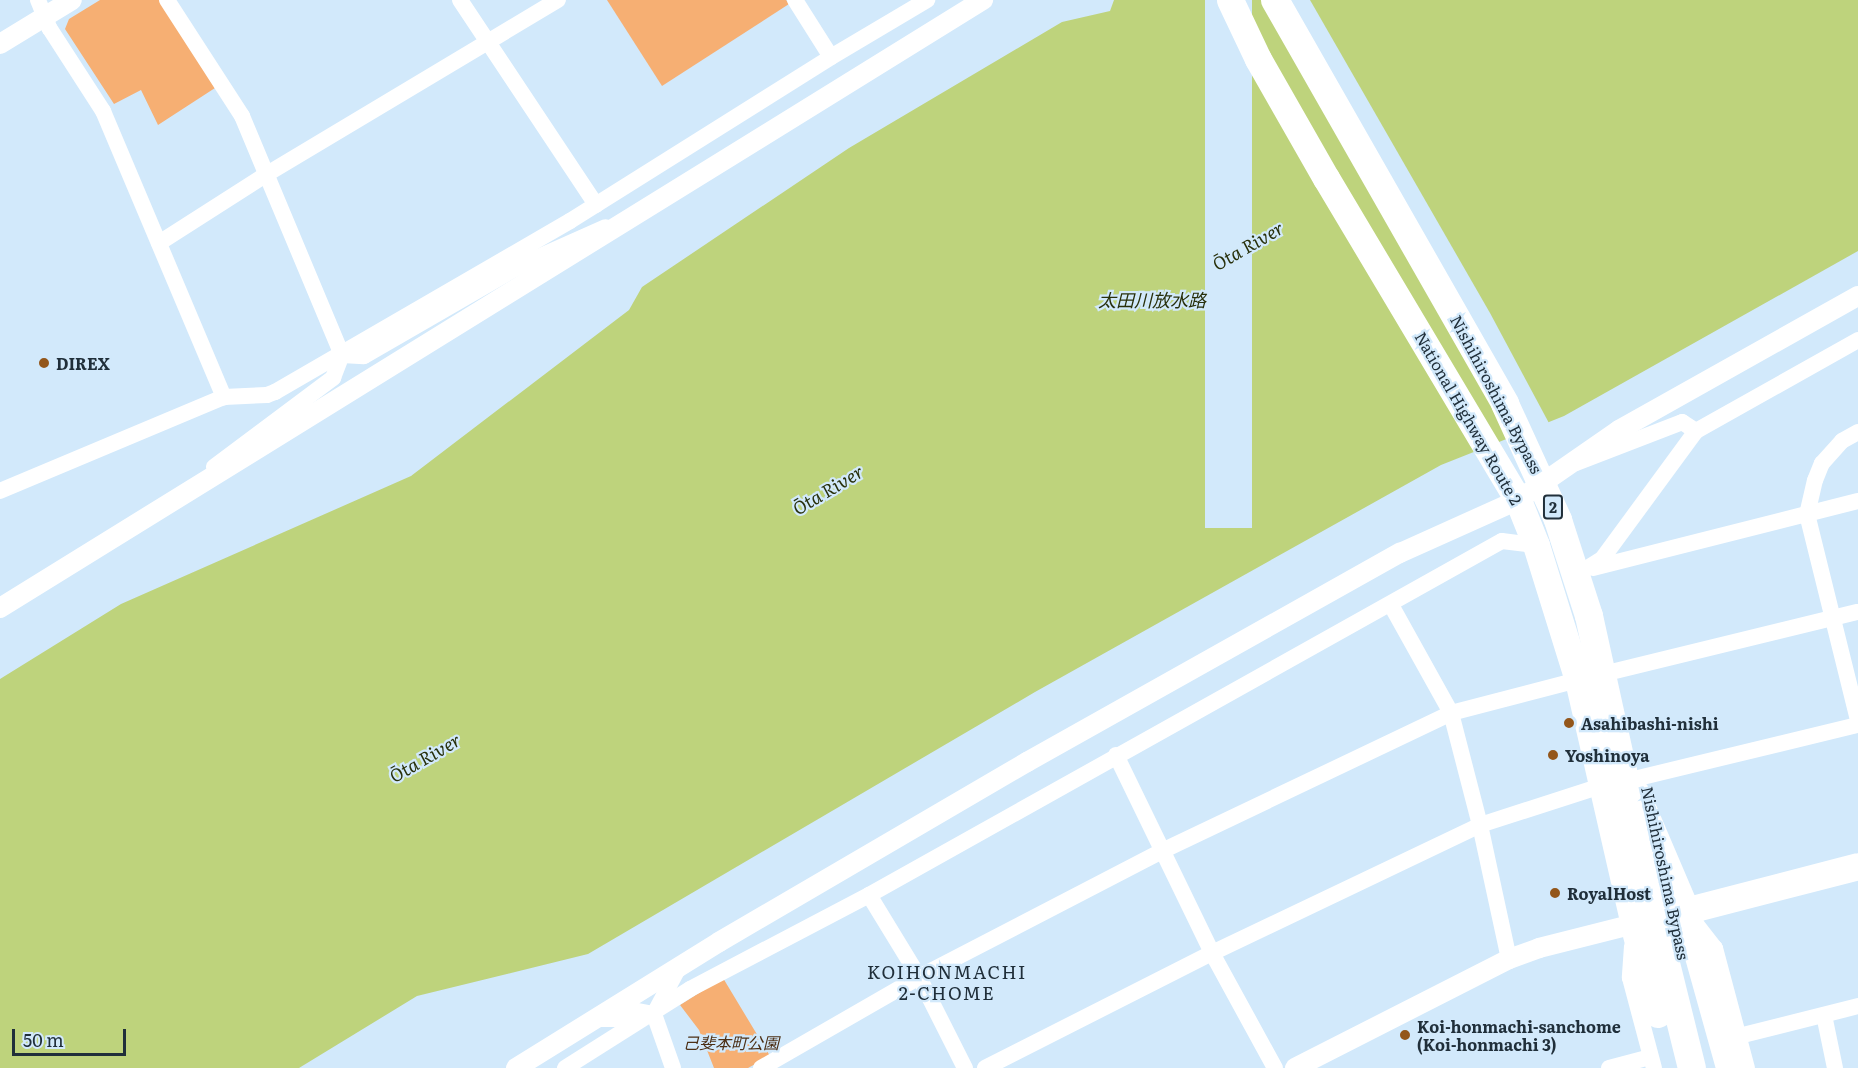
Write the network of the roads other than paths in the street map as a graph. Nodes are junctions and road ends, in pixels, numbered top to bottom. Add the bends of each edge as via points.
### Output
1 (72, 0) edge
2 (167, 0) edge
3 (460, 0) edge
4 (558, 0) edge
5 (795, 0) edge
6 (927, 0) edge
7 (983, 0) edge
8 (1230, 0) edge
9 (1277, 0) edge
10 (1298, 0) edge
11 (41, 9) edge
12 (489, 43) junction
13 (0, 44) edge
14 (831, 57) junction
15 (267, 174) junction
16 (596, 205) junction
17 (622, 222) junction
18 (159, 243) junction
19 (532, 278) junction
20 (484, 287) junction
21 (1858, 296) edge
22 (1858, 340) edge
23 (342, 355) junction
24 (224, 397) junction
25 (1696, 431) junction
26 (1858, 432) edge
27 (1551, 467) junction
28 (0, 491) edge
29 (1518, 500) junction
30 (1858, 501) edge
31 (157, 512) junction
32 (1807, 514) junction
33 (1536, 545) junction
34 (1581, 572) junction
35 (1391, 604) junction
36 (0, 608) edge
37 (1858, 612) edge
38 (1832, 619) junction
39 (1607, 673) junction
40 (1578, 680) junction
41 (1451, 713) junction
42 (1858, 720) edge
43 (1858, 724) edge
44 (1116, 755) junction
45 (1617, 783) junction
46 (1480, 825) junction
47 (1162, 851) junction
48 (1858, 866) edge
49 (869, 895) junction
50 (1686, 910) junction
51 (1634, 924) junction
52 (1212, 953) junction
53 (1509, 959) junction
54 (679, 967) junction
55 (919, 977) junction
56 (1858, 1006) edge
57 (654, 1014) junction
58 (1824, 1015) junction
59 (594, 1019) junction
60 (1738, 1036) junction
61 (1659, 1064) edge
62 (516, 1068) edge
63 (565, 1068) edge
64 (673, 1068) edge
65 (760, 1068) edge
66 (964, 1068) edge
67 (985, 1068) edge
68 (1275, 1068) edge
69 (1295, 1068) edge
70 (1609, 1068) edge
71 (1692, 1068) edge
72 (1712, 1068) edge
73 (1730, 1068) edge
74 (1747, 1068) edge
75 (1835, 1068) edge

1 - 11 street
2 - 15 street via 242,116
3 - 12 street
4 - 12 street
5 - 14 street
6 - 14 street
7 - 17 street
8 - 29 highway, National Highway Route 2 / 2 via 1258,59 1326,178
9 - 27 highway, National Highway Route 2 / 2
9 - 71 highway, Nishihiroshima Bypass / 2 via 1505,404 1558,520 1589,616
10 - 72 highway, Nishihiroshima Bypass / 2 via 1516,383 1577,514 1611,623 1679,939
11 - 13 street
11 - 18 street via 103,111
12 - 15 street
12 - 16 street
14 - 16 street
15 - 18 street
15 - 23 street
16 - 23 street
17 - 19 street
17 - 20 street via 597,229
18 - 24 street
19 - 20 street
19 - 31 street
20 - 23 street via 364,356
21 - 27 street
22 - 25 street
23 - 24 street via 267,395
23 - 31 street via 333,378
24 - 28 street
25 - 27 street via 1682,422 1600,456
25 - 34 street via 1602,559
26 - 32 street via 1842,441 1822,463
27 - 29 street
27 - 34 highway, National Highway Route 2 / 2
29 - 33 highway, National Highway Route 2 / 2
29 - 54 street via 1365,572 1027,762
30 - 32 street
31 - 36 street
32 - 34 street
32 - 38 street
33 - 35 street via 1502,541
33 - 40 highway, National Highway Route 2 / 2
34 - 39 highway, National Highway Route 2 / 2
35 - 41 street
35 - 44 street
37 - 38 street
38 - 39 street
38 - 42 street
39 - 45 highway, National Highway Route 2 / 2
40 - 41 street
40 - 45 highway, National Highway Route 2 / 2
41 - 46 street
41 - 47 street
43 - 45 street
44 - 47 street
44 - 49 street
45 - 46 street
45 - 50 highway, National Highway Route 2 / 2
45 - 51 highway, National Highway Route 2 / 2
46 - 52 street
46 - 53 street
47 - 52 street
47 - 55 street
48 - 50 highway
49 - 55 street
49 - 57 street via 690,989
50 - 51 highway
50 - 60 street via 1715,948
50 - 73 highway
51 - 53 street
51 - 61 highway
52 - 67 street
52 - 68 street
53 - 69 street
54 - 57 street
54 - 59 street
55 - 65 street
55 - 66 street
56 - 58 street
57 - 59 street via 638,1011 614,1019
57 - 63 street
57 - 64 street
58 - 60 street
58 - 75 street
59 - 62 street
60 - 74 street
61 - 70 street

